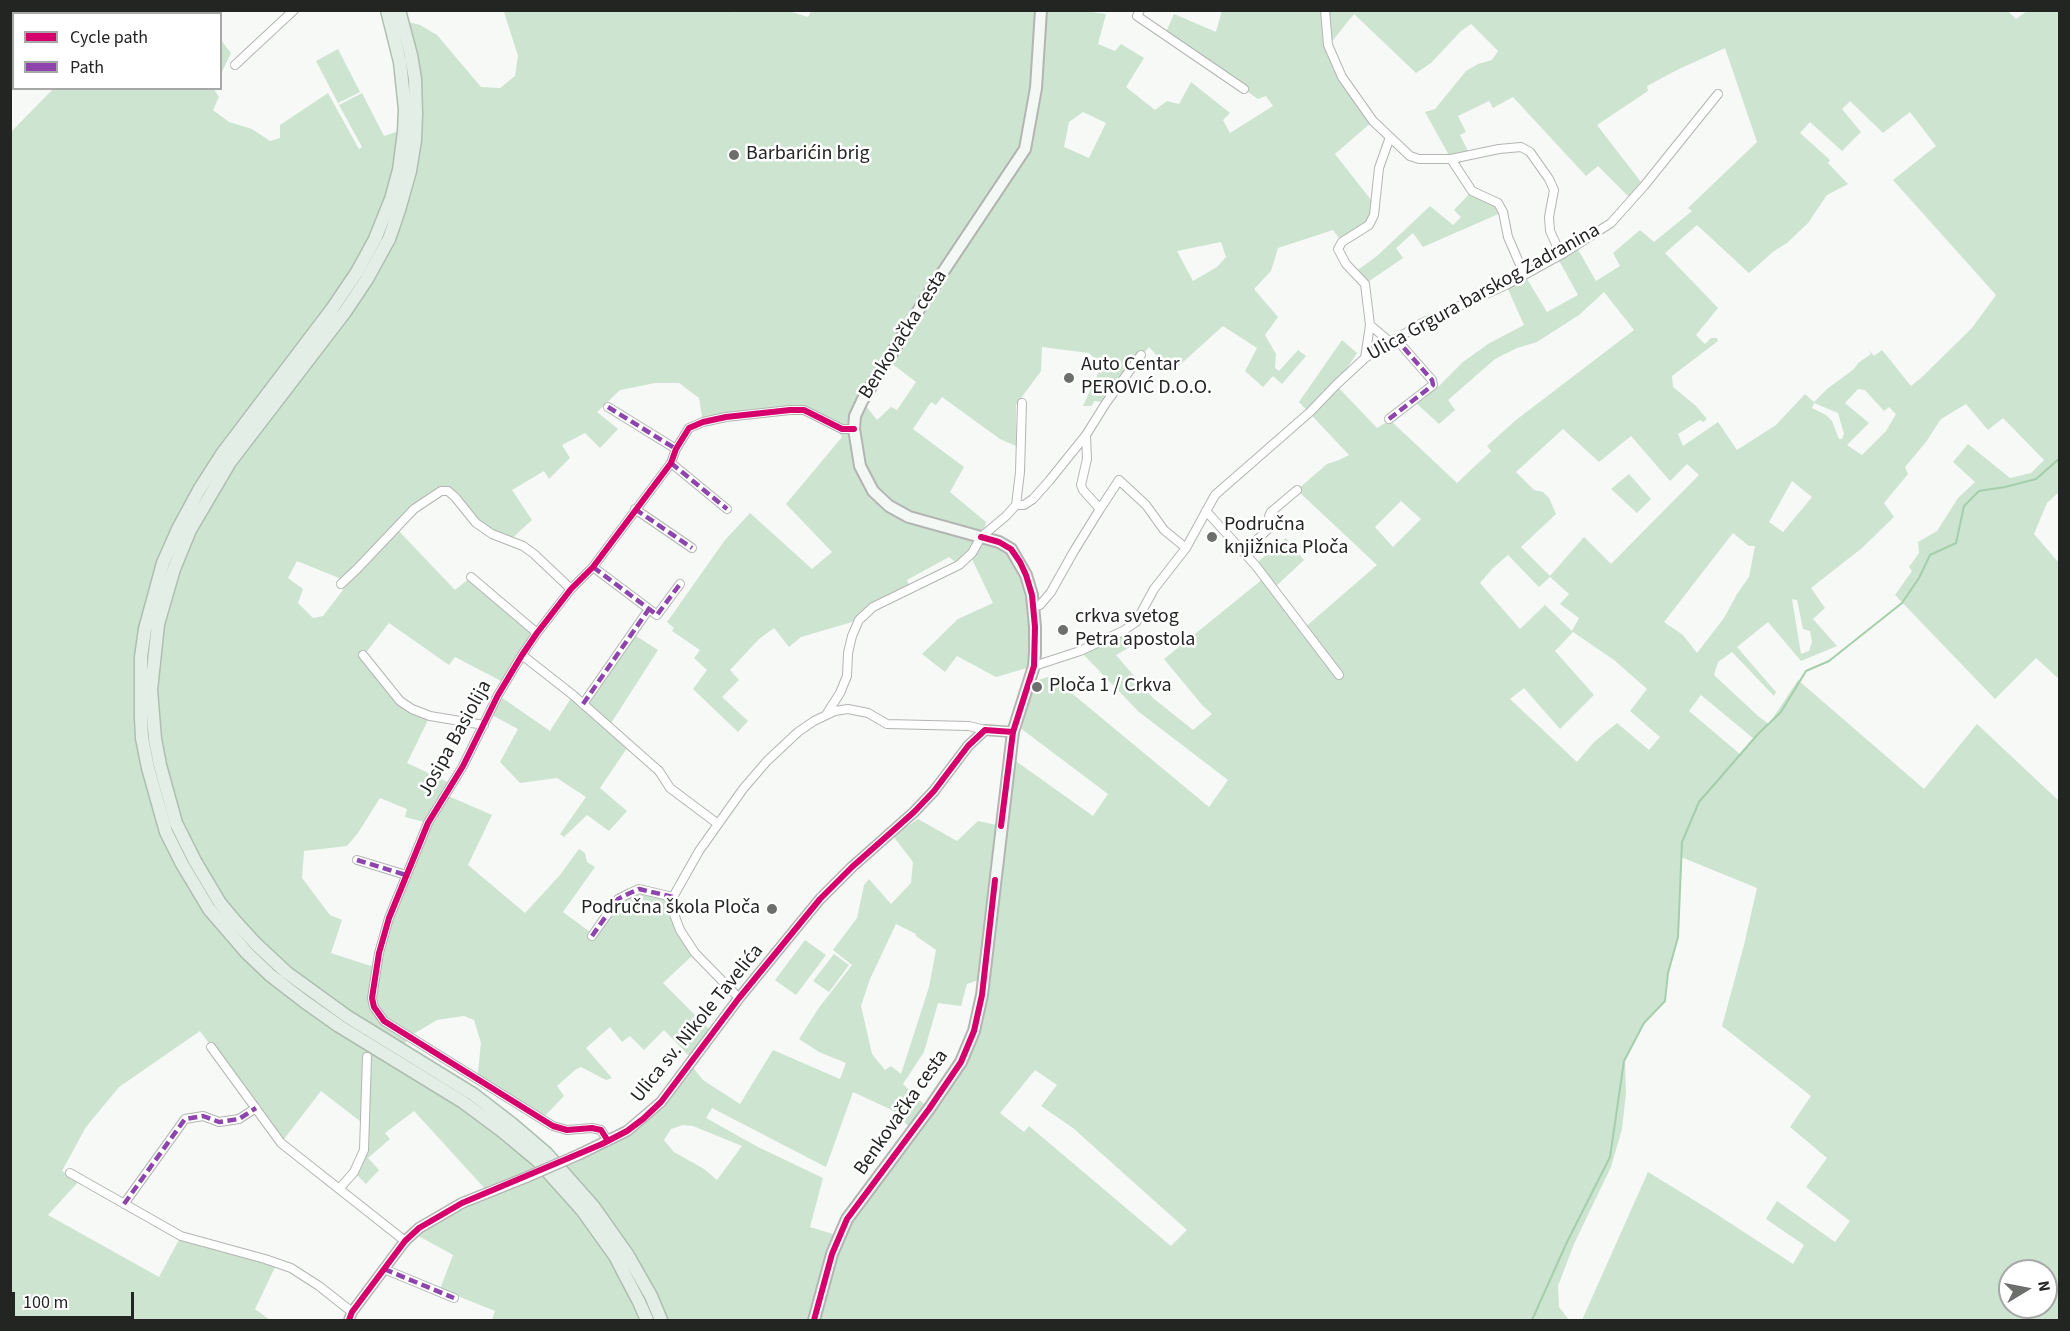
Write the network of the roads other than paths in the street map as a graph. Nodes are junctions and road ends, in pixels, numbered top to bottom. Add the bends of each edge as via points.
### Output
1 (294, 10) edge
2 (387, 10) edge
3 (399, 10) edge
4 (1041, 10) edge
5 (1140, 10) edge
6 (1325, 10) edge
7 (235, 65) dead end
8 (1244, 89) dead end
9 (1718, 94) dead end
10 (1390, 137) junction
11 (1451, 159) junction
12 (1564, 253) junction
13 (1524, 274) junction
14 (1370, 325) junction
15 (1393, 341) junction
16 (1141, 355) dead end
17 (1365, 358) junction
18 (1022, 403) dead end
19 (608, 407) dead end
20 (1389, 419) dead end
21 (854, 429) junction
22 (1086, 435) junction
23 (676, 449) junction
24 (671, 463) junction
25 (1297, 490) dead end
26 (1016, 505) junction
27 (635, 508) junction
28 (1100, 508) junction
29 (728, 509) dead end
30 (1206, 511) junction
31 (981, 537) junction
32 (692, 548) dead end
33 (1186, 548) junction
34 (1245, 552) junction
35 (593, 567) junction
36 (471, 576) dead end
37 (341, 584) dead end
38 (680, 584) dead end
39 (571, 589) junction
40 (1033, 607) junction
41 (649, 609) junction
42 (537, 633) junction
43 (363, 655) dead end
44 (522, 655) junction
45 (1034, 666) junction
46 (1339, 675) dead end
47 (583, 704) junction
48 (826, 715) junction
49 (484, 725) junction
50 (985, 730) junction
51 (1013, 732) junction
52 (718, 824) junction
53 (357, 860) dead end
54 (406, 875) junction
55 (673, 897) junction
56 (592, 936) dead end
57 (739, 998) junction
58 (211, 1047) dead end
59 (367, 1057) dead end
60 (256, 1108) junction
61 (608, 1141) junction
62 (70, 1173) dead end
63 (339, 1190) junction
64 (124, 1204) junction
65 (405, 1241) junction
66 (384, 1269) junction
67 (454, 1298) dead end
68 (351, 1316) edge
69 (646, 1320) edge
70 (661, 1320) edge
71 (814, 1320) edge

1 - 7 street
2 - 69 highway via 400,62 405,109 399,170 390,199 357,272 222,454 177,529 163,563 141,657 141,718 148,768 166,832 182,864 209,909 239,944 305,1002 463,1102 538,1161 582,1210 615,1256
3 - 70 highway via 415,79 416,114 410,171 399,210 367,279 230,462 186,540 158,624 153,665 152,716 160,765 176,823 195,861 220,903 242,929 286,972 348,1017 473,1094 546,1153 593,1206 627,1254
4 - 21 main road, Benkovačka cesta via 1036,88 1025,149 887,360 862,401
5 - 8 street via 1137,16
6 - 10 street via 1329,45 1342,77 1373,121
9 - 12 street, Ulica Grgura barskog Zadranina via 1611,223
10 - 11 street via 1410,156
10 - 14 street via 1379,168 1374,215 1369,225 1342,242 1338,249 1365,284
11 - 12 street via 1521,147 1530,152 1554,190 1550,231
11 - 13 street via 1472,191 1498,203
12 - 13 street, Ulica Grgura barskog Zadranina
13 - 15 street, Ulica Grgura barskog Zadranina
14 - 15 street
14 - 17 street
15 - 17 street, Ulica Grgura barskog Zadranina
15 - 20 street via 1433,385
16 - 22 street
17 - 30 street, Ulica Grgura barskog Zadranina via 1215,495
18 - 26 street
19 - 23 street
21 - 23 street, Josipa Basiolija via 842,429 804,410 790,410 703,422 689,428
21 - 31 main road, Benkovačka cesta via 860,465 873,491 888,506 909,517
22 - 26 street via 1033,499
22 - 28 street via 1087,459 1081,485
23 - 24 street, Josipa Basiolija
24 - 27 street, Josipa Basiolija
24 - 29 street
25 - 34 street via 1271,512 1274,523
26 - 31 street
27 - 32 street
27 - 35 street, Josipa Basiolija
28 - 33 street via 1119,480 1146,505 1164,530
28 - 40 street via 1051,592
30 - 33 street, Ulica Grgura barskog Zadranina
30 - 34 street
31 - 40 main road, Benkovačka cesta via 1011,549 1026,575
31 - 48 street via 972,553 959,564 873,607 860,620 848,653 847,676
33 - 45 street, Ulica Grgura barskog Zadranina via 1154,589 1136,622 1089,647
34 - 46 street
35 - 39 street, Josipa Basiolija
35 - 41 street
36 - 42 street
37 - 39 street via 414,509 441,491 448,491 476,522 492,534 523,546
38 - 41 street via 657,615
39 - 42 street, Josipa Basiolija
40 - 45 main road, Benkovačka cesta
41 - 47 street
42 - 44 street, Josipa Basiolija
43 - 49 street via 400,701 412,709
44 - 47 street
44 - 49 street, Josipa Basiolija
45 - 51 main road, Benkovačka cesta
47 - 52 street via 659,771 670,788
48 - 50 street via 848,709 868,713 887,724 969,726
48 - 52 street via 798,732 767,761
49 - 54 street, Josipa Basiolija via 428,823
50 - 51 street
50 - 57 street, Ulica sv. Nikole Tavelića via 914,812 820,898
51 - 71 main road, Benkovačka cesta via 982,995 974,1031 961,1062 847,1220 832,1254
52 - 55 street
53 - 54 street
54 - 61 street, Josipa Basiolija via 379,953 372,998 384,1021 553,1126 601,1130
55 - 56 street via 639,889 630,892 618,899
55 - 57 street via 680,930 695,952
57 - 61 street, Ulica sv. Nikole Tavelića via 661,1102 627,1131
58 - 60 street
59 - 63 street via 364,1150 354,1172
60 - 63 street via 281,1143
60 - 64 street via 239,1119 185,1119
61 - 65 street, Ulica sv. Nikole Tavelića, bridge via 453,1208 419,1227
62 - 64 street
63 - 65 street
64 - 68 street via 181,1236 291,1268 319,1286
65 - 66 street, Ulica sv. Nikole Tavelića
66 - 67 street
66 - 68 street, Ulica sv. Nikole Tavelića

